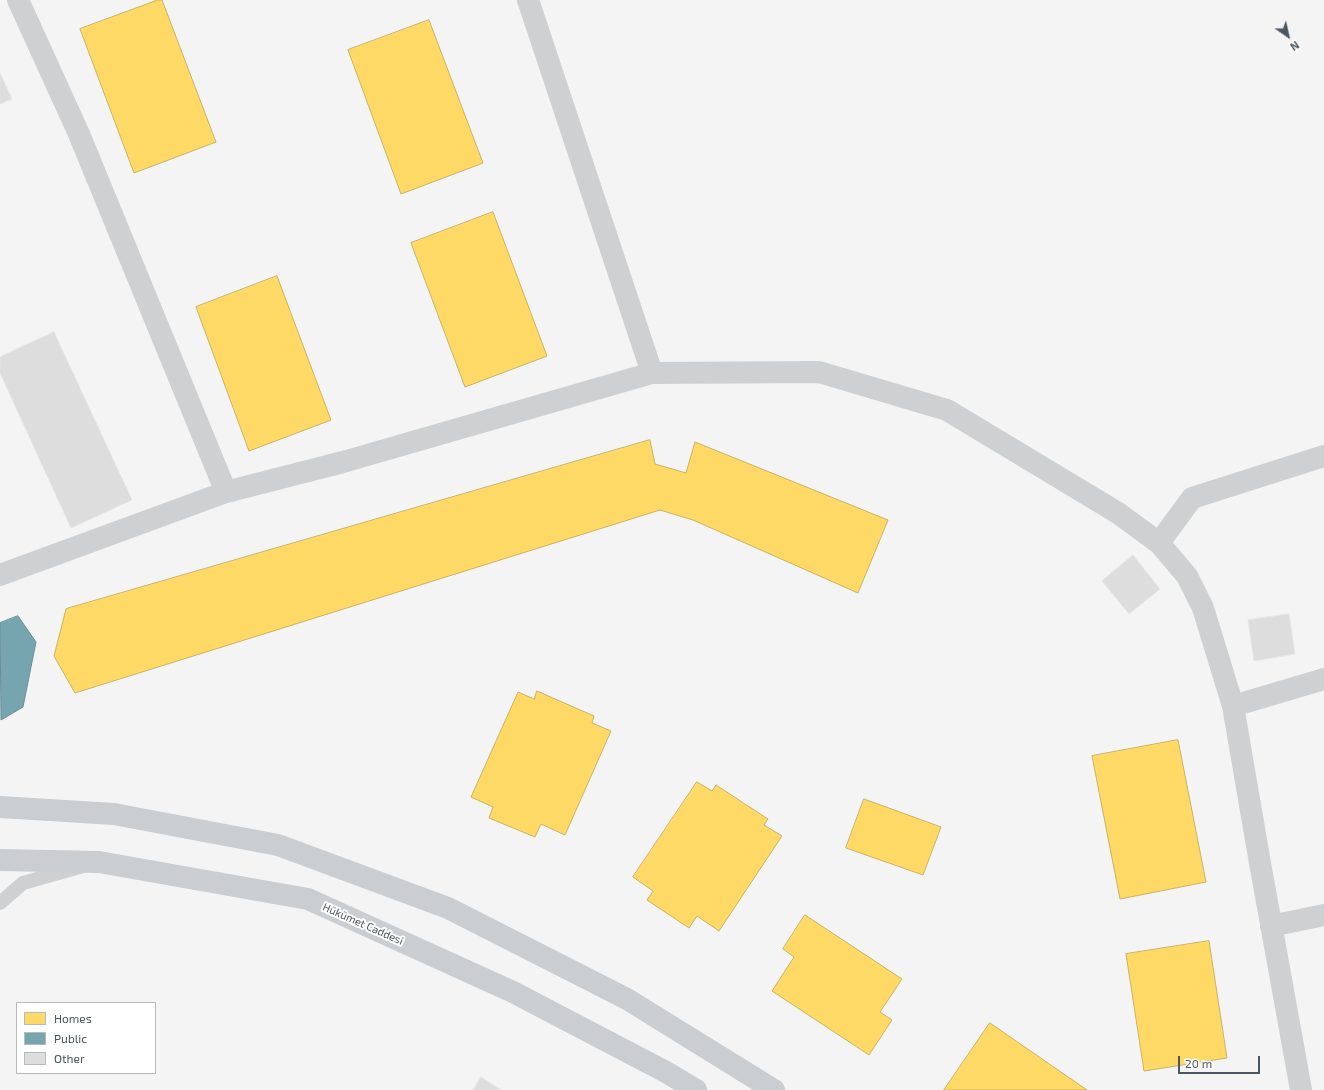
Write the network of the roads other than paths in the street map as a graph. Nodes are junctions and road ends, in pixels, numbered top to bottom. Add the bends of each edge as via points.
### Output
1 (18, 0) edge
2 (528, 0) edge
3 (652, 373) junction
4 (1324, 456) edge
5 (226, 492) junction
6 (1159, 543) junction
7 (0, 575) edge
8 (1324, 679) edge
9 (1234, 706) junction
10 (0, 807) edge
11 (0, 860) edge
12 (99, 862) junction
13 (0, 903) edge
14 (1324, 915) edge
15 (1271, 926) junction
16 (666, 1072) junction
17 (682, 1090) edge
18 (696, 1090) edge
19 (774, 1090) edge
20 (1301, 1090) edge

1 - 5 street via 79,134
2 - 3 street
3 - 5 street via 343,462
3 - 6 street via 819,372 947,410 1118,513
4 - 6 street via 1192,498
5 - 7 street
6 - 9 street via 1187,576 1204,608
8 - 9 street
9 - 15 street
10 - 19 main road via 114,814 278,845 448,908 627,999
11 - 12 main road, Hükümet Caddesi
12 - 13 lane via 23,883
12 - 16 main road, Hükümet Caddesi via 308,899 513,992
14 - 15 street
15 - 20 street
16 - 17 lane
16 - 18 main road, Hükümet Caddesi

